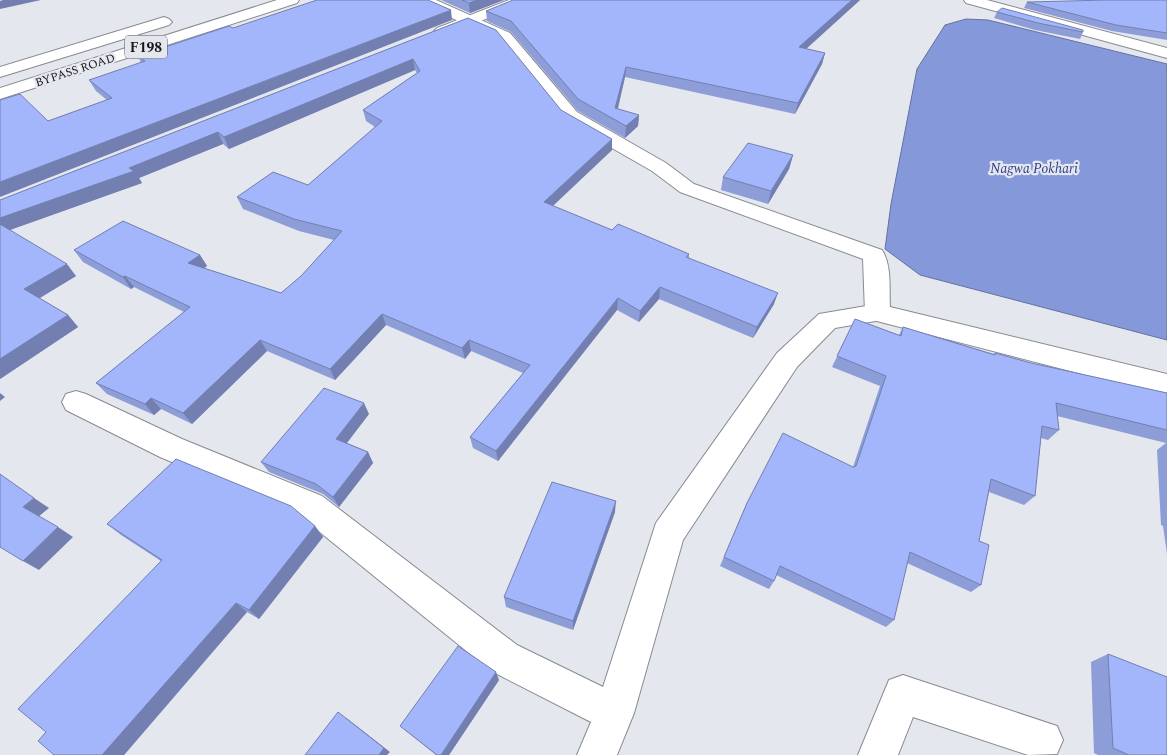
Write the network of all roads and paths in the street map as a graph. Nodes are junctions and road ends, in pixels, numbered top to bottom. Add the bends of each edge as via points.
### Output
1 (292, 0) edge
2 (424, 0) edge
3 (522, 0) edge
4 (1029, 1) edge
5 (977, 2) edge
6 (178, 17) dead end
7 (468, 21) junction
8 (422, 39) edge
9 (1167, 53) edge
10 (0, 72) edge
11 (0, 94) edge
12 (878, 313) junction
13 (1167, 386) edge
14 (76, 402) dead end
15 (614, 713) junction
16 (1043, 740) dead end
17 (597, 755) edge
18 (878, 755) edge

1 - 11 street, BYPASS ROAD / F198
2 - 7 street
3 - 7 street
4 - 5 street
5 - 9 street
6 - 10 street, BYPASS ROAD / F198
7 - 8 street
7 - 12 street via 504,36 570,116 659,167 687,188 874,255
12 - 13 street
12 - 15 street via 828,320 787,360 668,534
14 - 15 street via 171,448 311,506 504,658
15 - 17 street
16 - 18 street via 903,694

